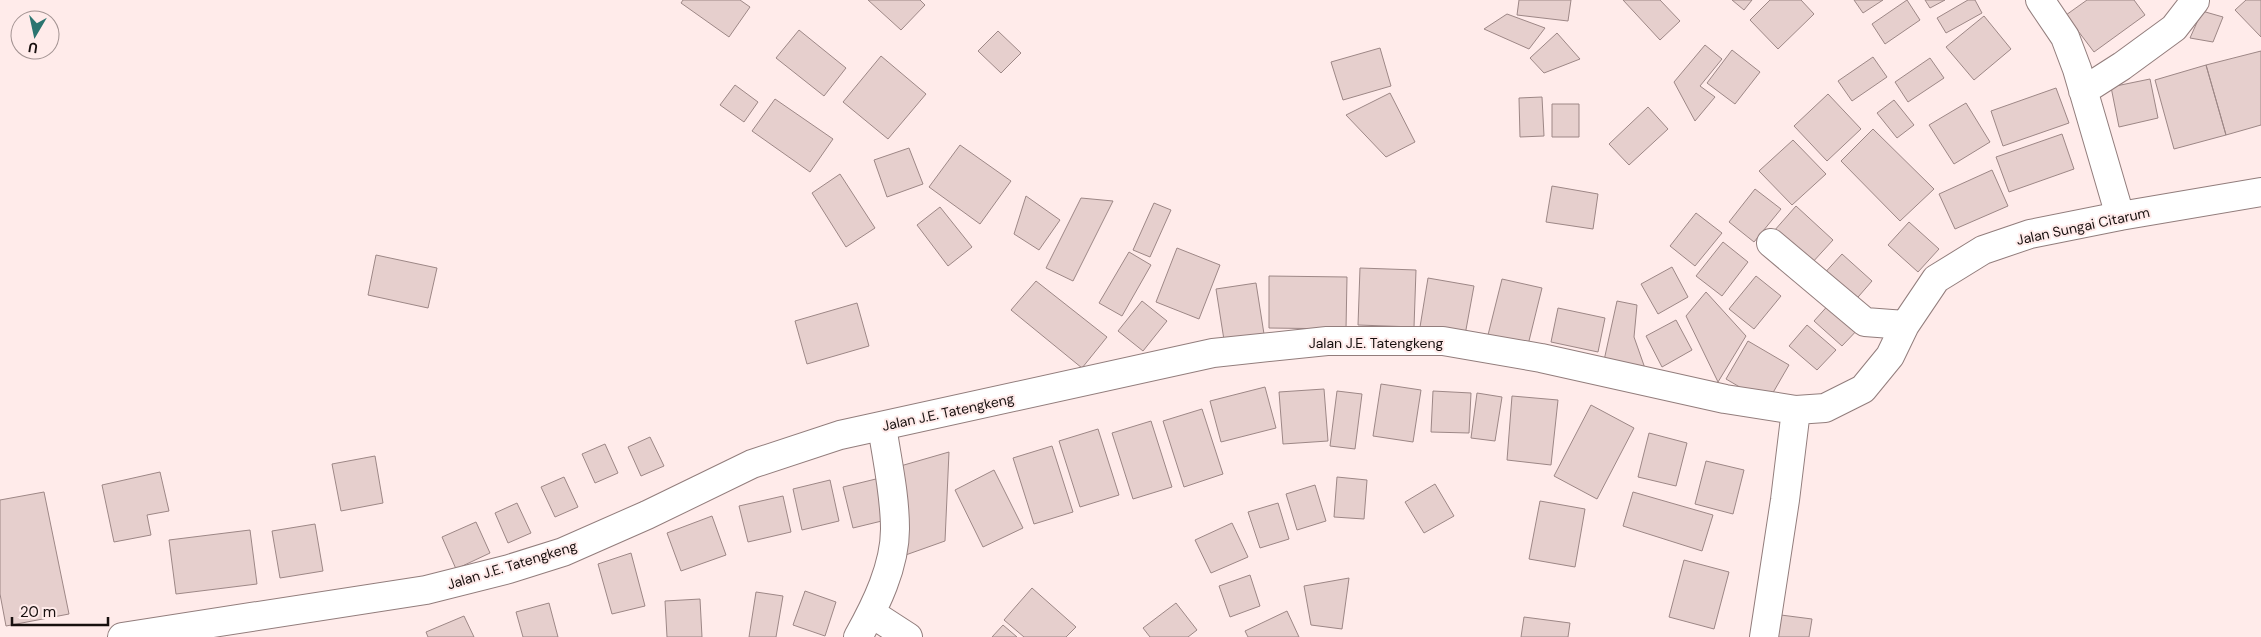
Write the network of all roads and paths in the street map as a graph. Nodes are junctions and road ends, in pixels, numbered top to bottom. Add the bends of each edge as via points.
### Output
1 (2040, 0) edge
2 (2195, 1) edge
3 (2083, 90) junction
4 (2261, 192) edge
5 (2120, 216) junction
6 (1771, 243) dead end
7 (1905, 325) junction
8 (1796, 410) junction
9 (882, 426) junction
10 (872, 613) junction
11 (122, 637) edge
12 (858, 637) edge
13 (908, 637) edge
14 (1764, 637) edge

1 - 3 street via 2065,37
2 - 3 street via 2174,28
3 - 5 street
4 - 5 street, Jalan Sungai Citarum
5 - 7 street, Jalan Sungai Citarum via 2030,234 1983,250 1936,279
6 - 7 street via 1865,322
7 - 8 street, Jalan Sungai Citarum via 1890,356 1863,390 1825,408
8 - 9 street, Jalan J.E. Tatengkeng via 1725,399 1541,358 1443,341 1327,341 1214,353
8 - 14 street
9 - 10 street via 895,530 892,558
9 - 11 street, Jalan J.E. Tatengkeng via 840,435 752,464 564,552 509,569 426,590
10 - 12 street
10 - 13 street

